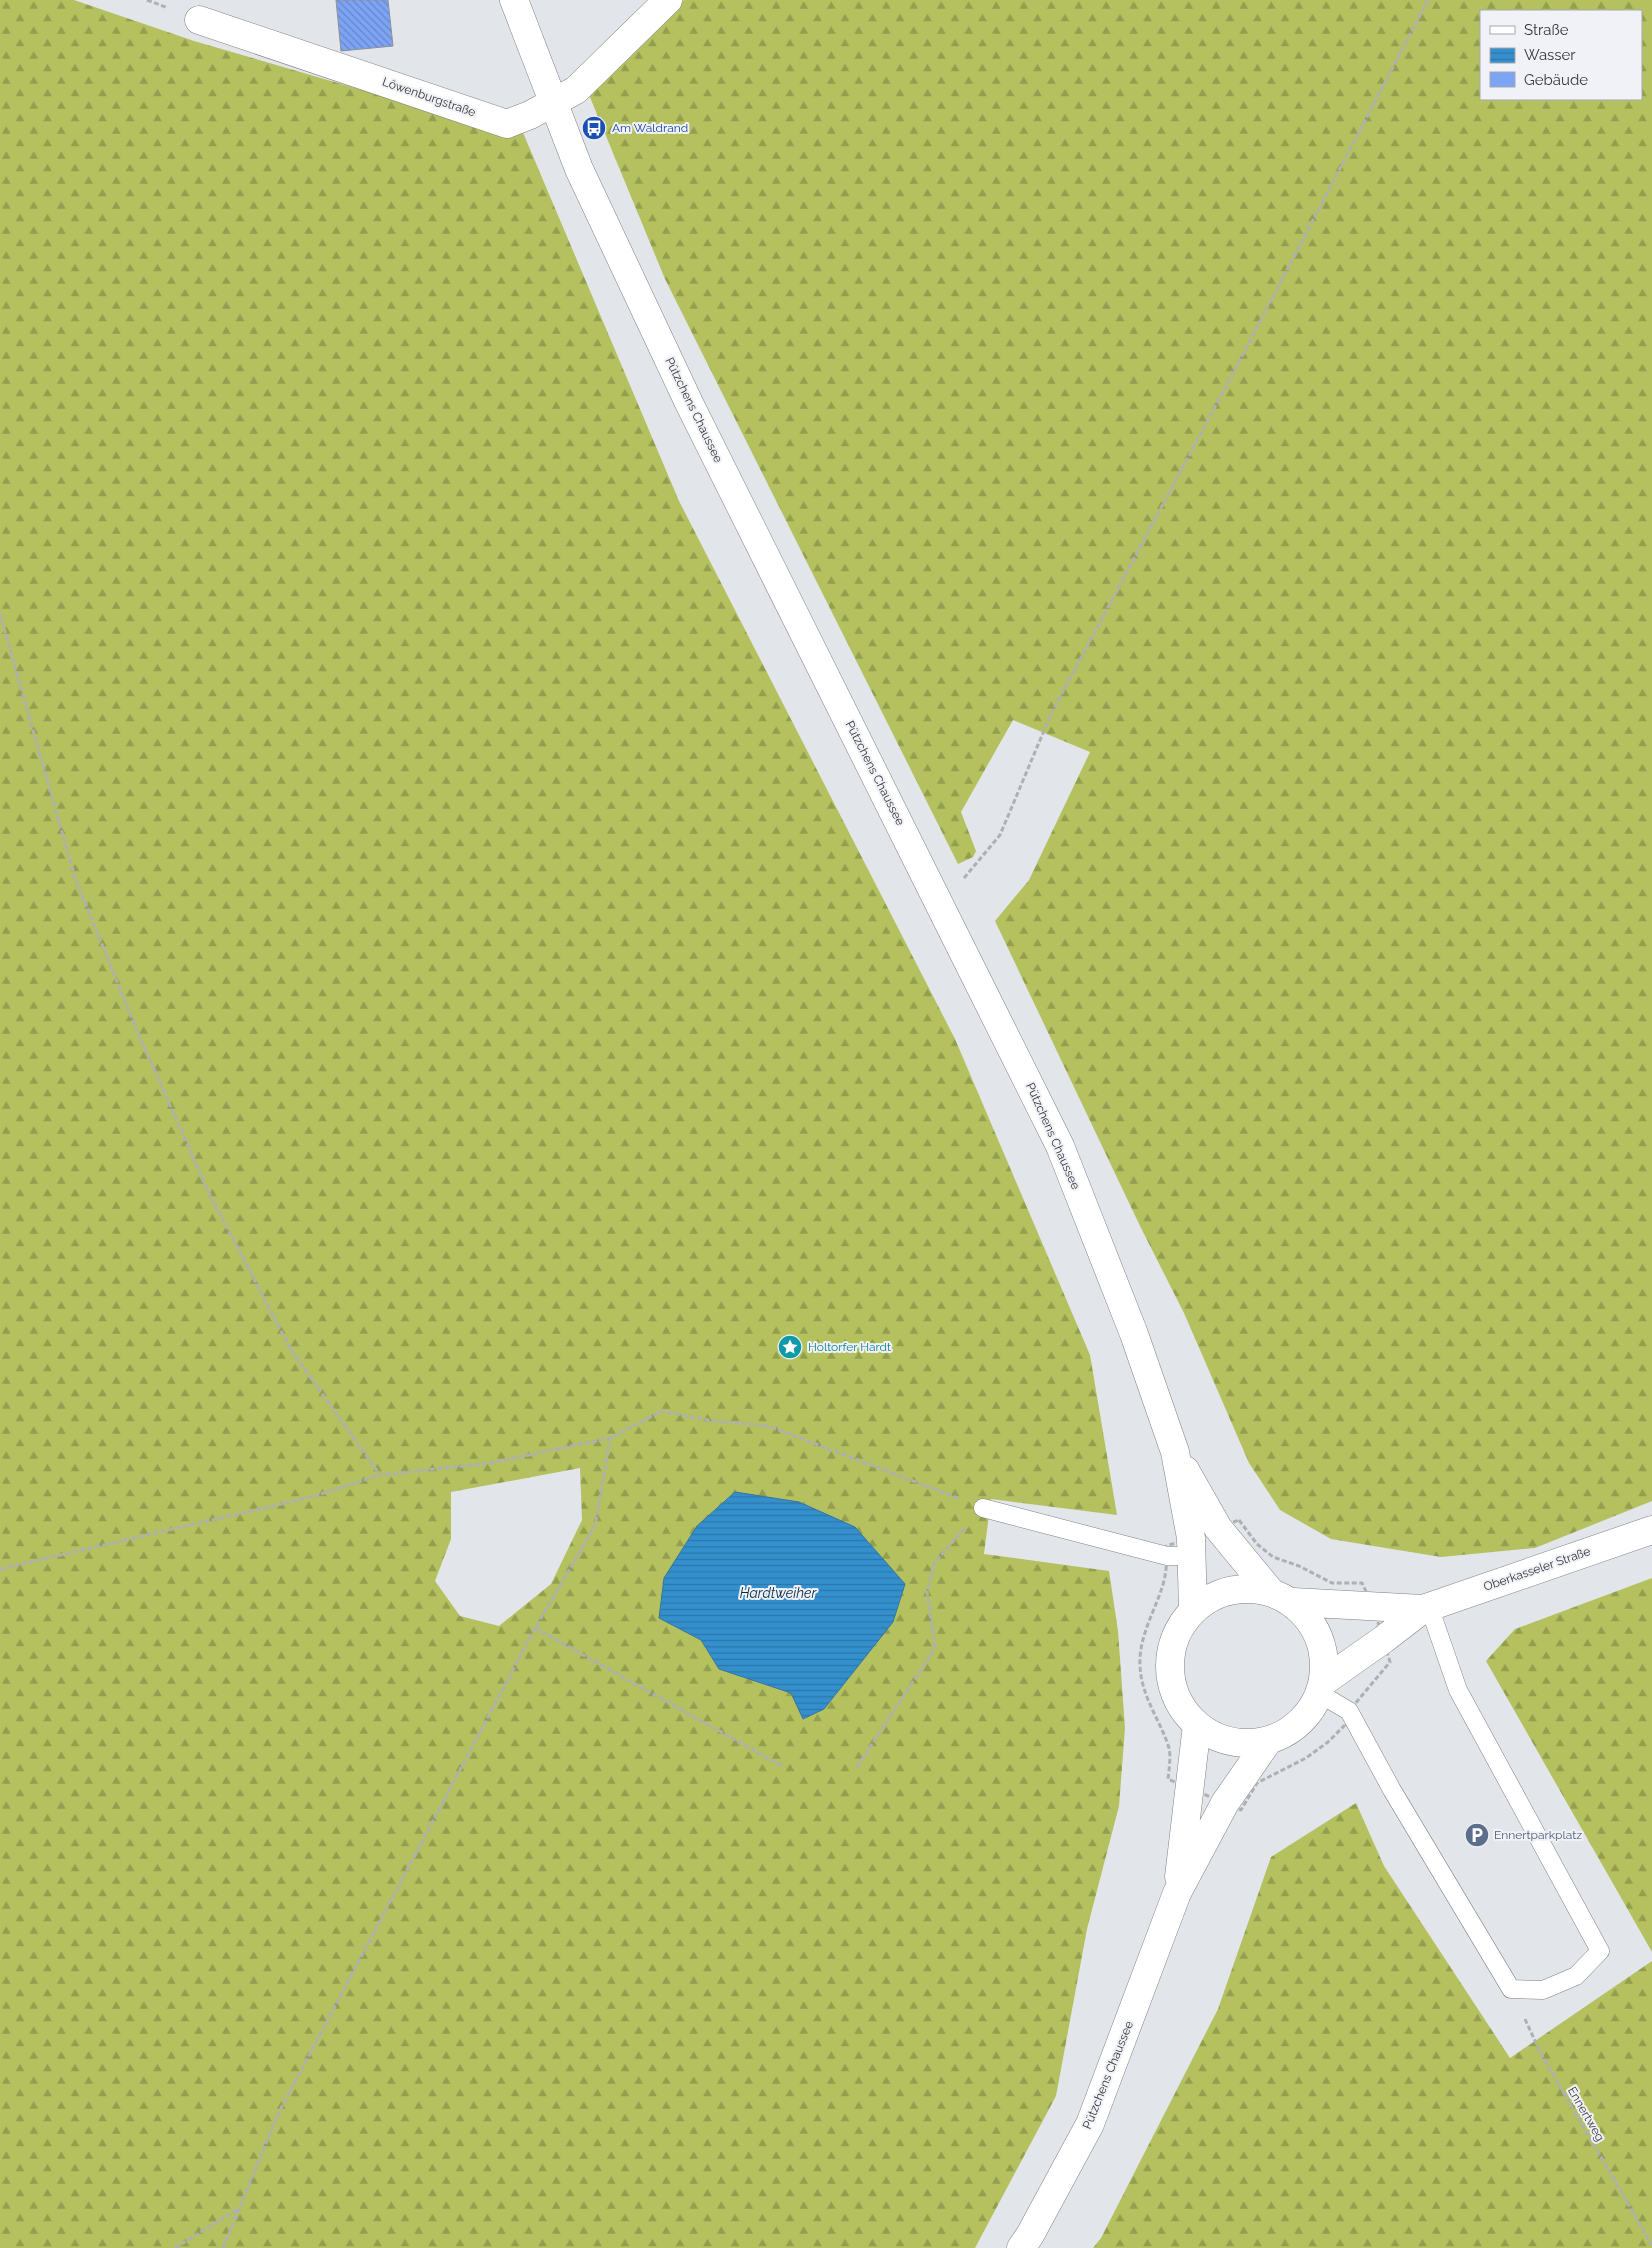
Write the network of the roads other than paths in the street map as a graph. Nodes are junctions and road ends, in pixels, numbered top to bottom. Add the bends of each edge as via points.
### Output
1 (514, 0) edge
2 (668, 0) edge
3 (199, 20) dead end
4 (553, 103) junction
5 (1175, 1452) junction
6 (983, 1508) road end
7 (1652, 1530) edge
8 (1188, 1546) junction
9 (1282, 1597) junction
10 (1426, 1607) junction
11 (1193, 1609) junction
12 (1321, 1688) junction
13 (1197, 1725) junction
14 (1268, 1741) junction
15 (1177, 1893) junction
16 (1021, 2248) edge

1 - 4 street
2 - 4 street via 576,90
3 - 4 street, Löwenburgstraße via 506,124
4 - 5 street, Pützchens Chaussee via 579,169 689,403 1060,1146 1134,1334
5 - 8 street, Pützchens Chaussee
5 - 9 street, Pützchens Chaussee via 1218,1528
6 - 8 lane
7 - 10 street, Oberkasseler Straße
8 - 11 street, Pützchens Chaussee
9 - 10 street, Oberkasseler Straße
9 - 11 street via 1245,1587 1220,1592
9 - 12 street via 1310,1620 1322,1642 1325,1668
10 - 12 street, Oberkasseler Straße
10 - 12 lane via 1458,1690 1600,1952 1576,1976 1543,1990 1511,1989 1392,1790 1349,1711
11 - 13 street via 1171,1649 1170,1677 1179,1703
12 - 14 street via 1308,1715 1290,1732
13 - 14 street via 1220,1739 1244,1744
13 - 15 street, Pützchens Chaussee
14 - 15 street, Pützchens Chaussee via 1233,1807
15 - 16 street, Pützchens Chaussee via 1090,2124

